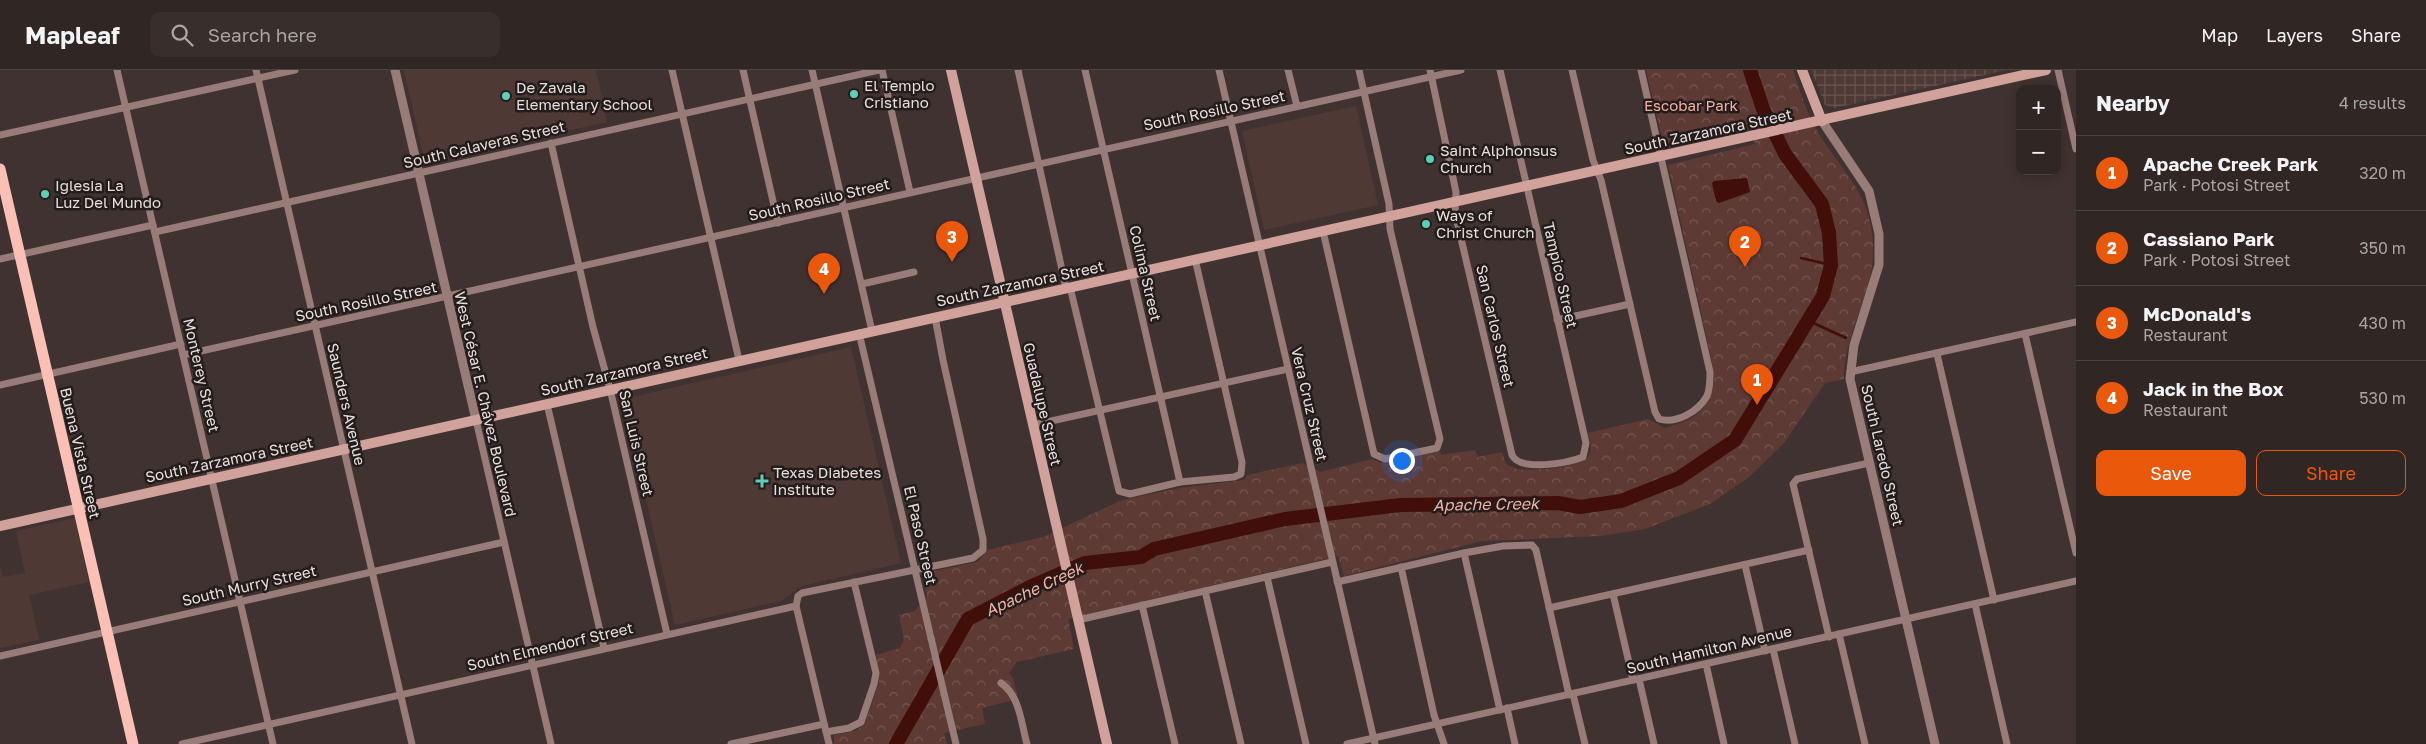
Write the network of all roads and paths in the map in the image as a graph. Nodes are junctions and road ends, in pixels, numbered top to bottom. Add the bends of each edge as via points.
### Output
1 (117, 70) edge
2 (256, 70) edge
3 (295, 70) edge
4 (395, 70) edge
5 (672, 70) edge
6 (743, 70) edge
7 (812, 70) edge
8 (881, 70) edge
9 (951, 70) edge
10 (1018, 70) edge
11 (1085, 70) edge
12 (1219, 70) edge
13 (1288, 70) edge
14 (1359, 70) edge
15 (1461, 70) edge
16 (1500, 70) edge
17 (1572, 70) edge
18 (1641, 70) edge
19 (1802, 70) edge
20 (2046, 70) edge
21 (2058, 70) edge
22 (1430, 73) edge
23 (258, 78) junction
24 (815, 84) junction
25 (1364, 92) junction
26 (749, 99) junction
27 (1297, 106) junction
28 (126, 108) junction
29 (682, 114) junction
30 (1231, 121) junction
31 (1822, 121) junction
32 (0, 135) edge
33 (551, 143) junction
34 (1103, 149) junction
35 (2076, 149) edge
36 (1661, 157) junction
37 (1039, 163) junction
38 (0, 170) edge
39 (1597, 171) junction
40 (419, 173) junction
41 (976, 177) junction
42 (1526, 186) junction
43 (910, 192) junction
44 (287, 202) junction
45 (1456, 202) junction
46 (844, 208) junction
47 (1389, 216) junction
48 (778, 223) junction
49 (154, 229) junction
50 (1322, 231) junction
51 (711, 236) junction
52 (1260, 245) junction
53 (20, 254) junction
54 (0, 259) edge
55 (1195, 259) junction
56 (579, 265) junction
57 (914, 272) dead end
58 (1132, 273) junction
59 (862, 284) junction
60 (1068, 288) junction
61 (447, 297) junction
62 (1004, 302) junction
63 (1630, 304) junction
64 (935, 317) junction
65 (1557, 320) junction
66 (2076, 322) edge
67 (315, 326) junction
68 (872, 331) junction
69 (859, 334) junction
70 (2025, 334) junction
71 (181, 344) junction
72 (1937, 354) junction
73 (183, 355) junction
74 (739, 360) junction
75 (1288, 369) junction
76 (1850, 372) junction
77 (48, 375) junction
78 (1224, 383) junction
79 (0, 385) edge
80 (610, 390) junction
81 (1160, 397) junction
82 (547, 404) junction
83 (1098, 411) junction
84 (476, 420) junction
85 (1032, 425) junction
86 (343, 449) junction
87 (1582, 457) joint
88 (1869, 463) junction
89 (212, 478) junction
90 (1180, 482) junction
91 (78, 508) junction
92 (0, 526) edge
93 (504, 542) junction
94 (1809, 550) junction
95 (1464, 553) junction
96 (2076, 553) edge
97 (1332, 562) junction
98 (1745, 565) junction
99 (1401, 567) junction
100 (916, 570) junction
101 (372, 571) junction
102 (1268, 576) junction
103 (2076, 581) edge
104 (854, 582) junction
105 (1337, 582) junction
106 (1206, 591) junction
107 (1613, 594) junction
108 (240, 600) junction
109 (1994, 600) junction
110 (1975, 604) junction
111 (1142, 605) junction
112 (796, 606) junction
113 (1549, 608) junction
114 (1907, 619) junction
115 (1078, 620) junction
116 (108, 632) junction
117 (668, 634) junction
118 (1839, 634) junction
119 (1829, 636) junction
120 (604, 648) junction
121 (1769, 650) junction
122 (0, 656) edge
123 (532, 664) junction
124 (1706, 664) junction
125 (1636, 680) junction
126 (1002, 683) dead end
127 (1571, 694) junction
128 (401, 695) junction
129 (1504, 709) junction
130 (824, 724) junction
131 (1437, 724) junction
132 (268, 725) junction
133 (826, 732) junction
134 (1374, 741) edge
135 (1932, 743) edge
136 (133, 744) edge
137 (182, 744) edge
138 (273, 744) edge
139 (412, 744) edge
140 (551, 744) edge
141 (731, 744) edge
142 (828, 744) edge
143 (956, 744) edge
144 (1027, 744) edge
145 (1107, 744) edge
146 (1175, 744) edge
147 (1241, 744) edge
148 (1306, 744) edge
149 (1347, 744) edge
150 (1444, 744) edge
151 (1515, 744) edge
152 (1585, 744) edge
153 (1654, 744) edge
154 (1724, 744) edge
155 (1795, 744) edge
156 (1865, 744) edge
157 (2007, 744) edge

1 - 28 street, Monterey Street
2 - 23 street, Saunders Avenue
3 - 23 street
4 - 40 street, West César E. Chávez Boulevard
5 - 29 street
6 - 26 street
7 - 24 street
8 - 24 street, South Calaveras Street
8 - 43 street
9 - 41 main road, Guadalupe Street
10 - 37 street
11 - 34 street, Colima Street
12 - 30 street, Vera Cruz Street
13 - 27 street
14 - 25 street
15 - 22 street, South Rosillo Street
16 - 42 street, Tampico Street
17 - 39 street
18 - 36 street
19 - 31 main road, South Laredo Street
20 - 31 main road, South Zarzamora Street
21 - 35 street
22 - 25 street, South Rosillo Street
22 - 45 street, San Carlos Street
23 - 28 street
23 - 44 street, Saunders Avenue
24 - 26 street, South Calaveras Street
24 - 46 street
25 - 27 street, South Rosillo Street
25 - 47 street
26 - 29 street, South Calaveras Street
26 - 48 street
27 - 30 street, South Rosillo Street
28 - 32 street
28 - 49 street, Monterey Street
29 - 33 street, South Calaveras Street
29 - 51 street
30 - 34 street, South Rosillo Street
30 - 52 street, Vera Cruz Street
31 - 36 main road, South Zarzamora Street
31 - 76 street, South Laredo Street via 1869,192 1879,234 1879,264 1854,345
33 - 40 street, South Calaveras Street
33 - 56 street, San Luis Street
34 - 37 street, South Rosillo Street
34 - 58 street, Colima Street
36 - 39 main road, South Zarzamora Street
36 - 63 street via 1710,372 1706,396 1692,411 1674,420 1659,418 1654,412
37 - 41 street, South Rosillo Street
37 - 60 street
38 - 53 main road, Buena Vista Street
39 - 42 main road, South Zarzamora Street
39 - 63 street
40 - 44 street, South Calaveras Street
40 - 61 street, West César E. Chávez Boulevard
41 - 43 street, South Rosillo Street
41 - 62 main road, Guadalupe Street
42 - 45 main road, South Zarzamora Street
42 - 65 street, Tampico Street
43 - 46 street, South Rosillo Street
44 - 49 street, South Calaveras Street
44 - 67 street, Saunders Avenue
45 - 47 main road, South Zarzamora Street
45 - 87 street, San Carlos Street via 1512,455 1517,462 1530,465
46 - 48 street, South Rosillo Street
46 - 59 street
47 - 50 main road, South Zarzamora Street
47 - 50 street via 1440,439 1439,446 1434,449 1385,459 1374,454
48 - 51 street, South Rosillo Street
49 - 53 street, South Calaveras Street
49 - 71 street, Monterey Street
50 - 52 main road, South Zarzamora Street
51 - 56 street, South Rosillo Street
51 - 74 street
52 - 55 main road, South Zarzamora Street
52 - 75 street, Vera Cruz Street
53 - 54 street, South Calaveras Street
53 - 77 main road, Buena Vista Street
55 - 58 main road, South Zarzamora Street
55 - 78 street
56 - 61 street, South Rosillo Street
56 - 80 street, San Luis Street
57 - 59 street
58 - 60 main road, South Zarzamora Street
58 - 81 street, Colima Street
59 - 68 street
60 - 62 main road, South Zarzamora Street
60 - 83 street
61 - 67 street, South Rosillo Street
61 - 84 street, West César E. Chávez Boulevard
62 - 64 main road, South Zarzamora Street
62 - 85 main road, Guadalupe Street
63 - 65 street
64 - 68 main road, South Zarzamora Street
64 - 100 street via 984,546 981,554 973,558
65 - 87 street, Tampico Street via 1586,443
66 - 70 street
67 - 73 street, South Rosillo Street
67 - 86 street, Saunders Avenue
68 - 69 main road, South Zarzamora Street
69 - 74 main road, South Zarzamora Street
69 - 100 street, El Paso Street
70 - 72 street
70 - 96 street
71 - 73 street, Monterey Street
71 - 77 street
72 - 76 street
72 - 109 street
73 - 89 street, Monterey Street
74 - 80 main road, South Zarzamora Street
75 - 78 street
75 - 97 street, Vera Cruz Street
76 - 88 street, South Laredo Street
77 - 79 street
77 - 91 main road, Buena Vista Street
78 - 81 street
78 - 90 street via 1242,472 1234,477
80 - 82 main road, South Zarzamora Street
80 - 117 street, San Luis Street
81 - 83 street
81 - 90 street, Colima Street
82 - 84 main road, South Zarzamora Street
82 - 120 street
83 - 85 street
83 - 90 street via 1117,488 1125,494
84 - 86 main road, South Zarzamora Street
84 - 93 street, West César E. Chávez Boulevard
85 - 115 main road, Guadalupe Street
86 - 89 main road, South Zarzamora Street
86 - 101 street, Saunders Avenue
88 - 94 street via 1795,480
88 - 114 street, South Laredo Street
89 - 91 main road, South Zarzamora Street
89 - 108 street, Monterey Street
91 - 92 main road, South Zarzamora Street
91 - 116 main road, Buena Vista Street
93 - 101 street, South Murry Street
93 - 123 street, West César E. Chávez Boulevard
94 - 98 street
94 - 119 street
95 - 99 street
95 - 113 street via 1532,545 1536,550
95 - 129 street
97 - 102 street
97 - 105 street, Vera Cruz Street
98 - 107 street
98 - 121 street
99 - 105 street
99 - 131 street
100 - 104 street
100 - 143 street, El Paso Street
101 - 108 street, South Murry Street
101 - 128 street, Saunders Avenue
102 - 106 street
102 - 148 street
103 - 109 street, South Hamilton Avenue
104 - 112 street via 802,593
104 - 133 street via 876,673 874,684 861,722
105 - 134 street, Vera Cruz Street
106 - 111 street
106 - 147 street
107 - 113 street
107 - 125 street
108 - 116 street, South Murry Street
108 - 132 street, Monterey Street
109 - 110 street, South Hamilton Avenue
110 - 114 street, South Hamilton Avenue
110 - 157 street
111 - 115 street
111 - 146 street
112 - 117 street, South Elmendorf Street
112 - 130 street
113 - 127 street
114 - 118 street, South Hamilton Avenue
114 - 135 street, South Laredo Street
115 - 145 main road, Guadalupe Street
116 - 122 street, South Murry Street
116 - 136 main road, Buena Vista Street
117 - 120 street, South Elmendorf Street
118 - 119 street, South Hamilton Avenue
118 - 156 street
119 - 121 street, South Hamilton Avenue
120 - 123 street, South Elmendorf Street
121 - 124 street, South Hamilton Avenue
121 - 155 street
123 - 128 street, South Elmendorf Street
123 - 140 street, West César E. Chávez Boulevard
124 - 125 street, South Hamilton Avenue
124 - 154 street
125 - 127 street, South Hamilton Avenue
125 - 153 street
126 - 144 street via 1012,691 1016,700
127 - 129 street, South Hamilton Avenue
127 - 152 street
128 - 132 street, South Elmendorf Street
128 - 139 street, Saunders Avenue
129 - 131 street, South Hamilton Avenue
129 - 151 street
130 - 133 street
130 - 141 street
131 - 134 street, South Hamilton Avenue
131 - 150 street
132 - 137 street, South Elmendorf Street
132 - 138 street, Monterey Street
133 - 142 street
134 - 149 street, South Hamilton Avenue

